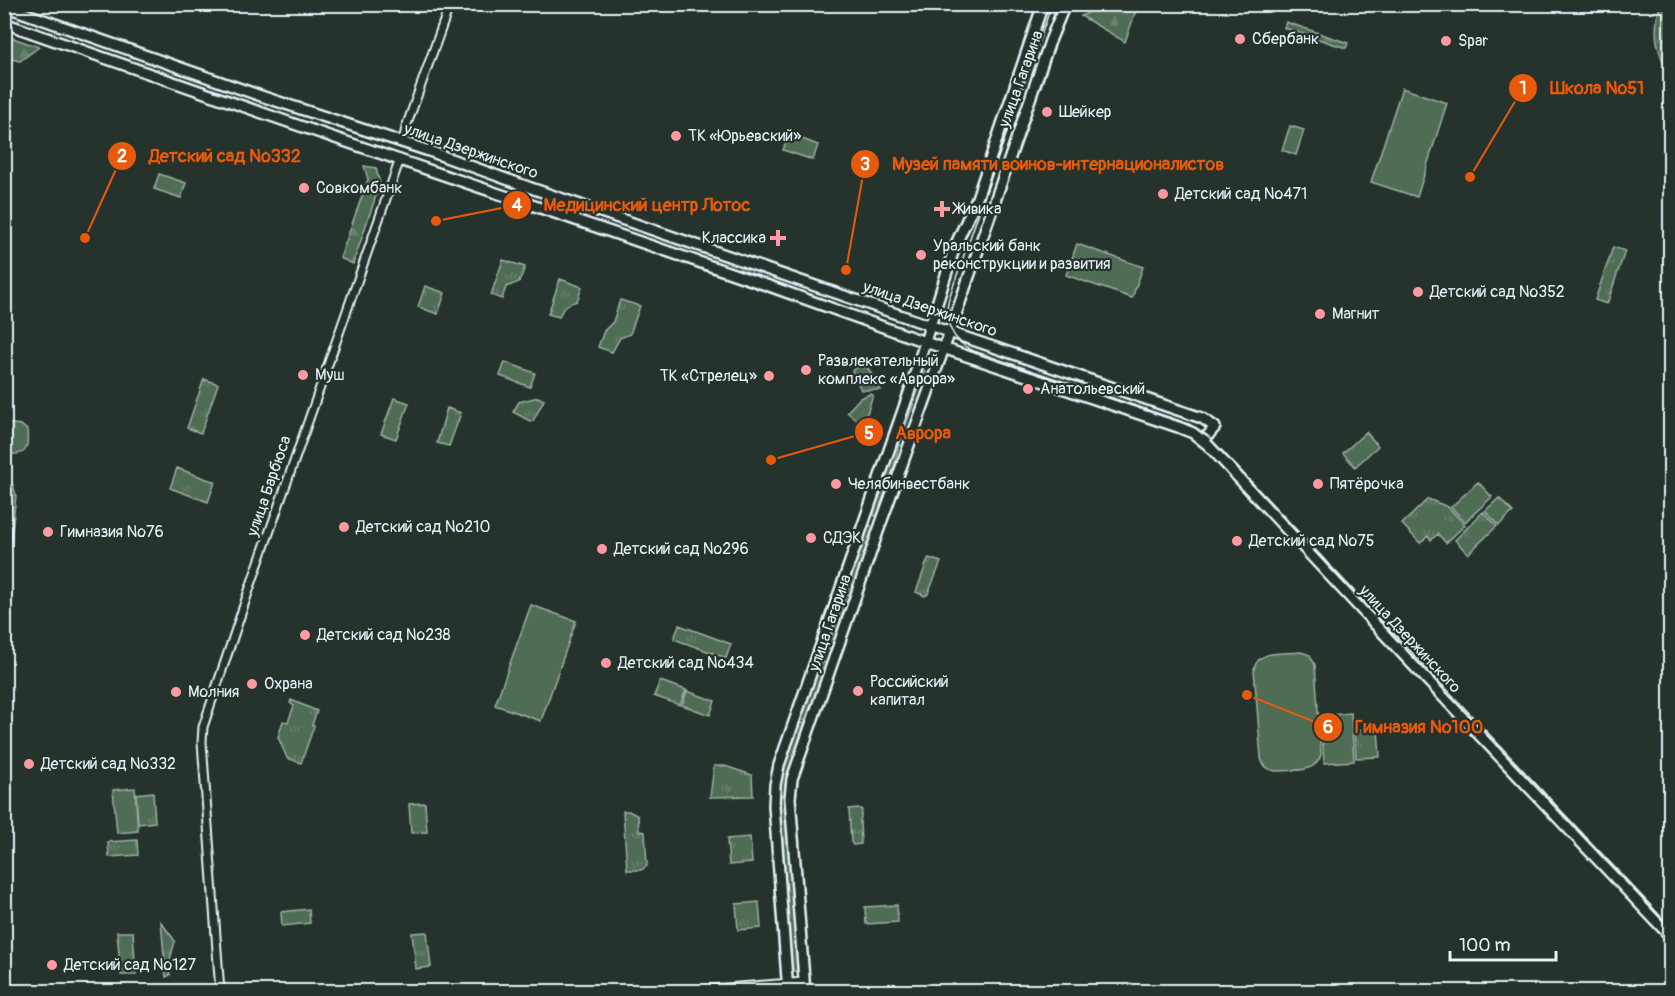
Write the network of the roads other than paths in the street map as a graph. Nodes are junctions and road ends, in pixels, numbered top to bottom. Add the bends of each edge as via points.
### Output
1 (450, 4) edge
2 (1043, 4) edge
3 (1065, 4) edge
4 (4, 6) edge
5 (13, 7) edge
6 (4, 23) edge
7 (4, 29) edge
8 (24, 30) junction
9 (261, 96) junction
10 (255, 110) junction
11 (403, 143) junction
12 (400, 159) junction
13 (603, 212) junction
14 (596, 227) junction
15 (686, 241) junction
16 (681, 256) junction
17 (930, 325) junction
18 (950, 332) junction
19 (925, 342) junction
20 (944, 348) junction
21 (1203, 441) junction
22 (865, 517) junction
23 (881, 523) junction
24 (818, 653) junction
25 (833, 658) junction
26 (1671, 936) edge
27 (788, 987) edge
28 (805, 987) edge
29 (220, 992) edge
30 (674, 992) edge

1 - 11 street, улица Барбюса
2 - 17 main road, улица Гагарина
3 - 18 main road, улица Гагарина
4 - 5 main road, улица Дзержинского
5 - 9 main road, улица Дзержинского
6 - 8 main road, улица Дзержинского
7 - 8 main road
8 - 10 main road, улица Дзержинского
9 - 10 main road
9 - 11 main road, улица Дзержинского
10 - 12 main road, улица Дзержинского
11 - 12 main road, улица Барбюса
11 - 13 main road, улица Дзержинского
12 - 14 main road, улица Дзержинского
12 - 29 street, улица Барбюса via 202,728
13 - 14 main road
13 - 15 main road, улица Дзержинского
14 - 16 main road, улица Дзержинского
15 - 16 main road
15 - 17 main road, улица Дзержинского
16 - 19 main road, улица Дзержинского
17 - 18 main road, улица Дзержинского
17 - 19 main road, улица Гагарина
18 - 20 main road, улица Гагарина
18 - 21 main road, улица Дзержинского via 1202,418 1215,427
19 - 20 main road, улица Дзержинского
19 - 22 main road, улица Гагарина
20 - 21 main road, улица Дзержинского via 1178,427
20 - 23 main road, улица Гагарина
21 - 26 main road, улица Дзержинского
22 - 23 main road
22 - 24 main road, улица Гагарина
23 - 25 main road, улица Гагарина
24 - 25 main road
24 - 27 main road, улица Гагарина via 781,756 775,785
25 - 28 main road, улица Гагарина via 790,785
27 - 28 street
27 - 30 street

